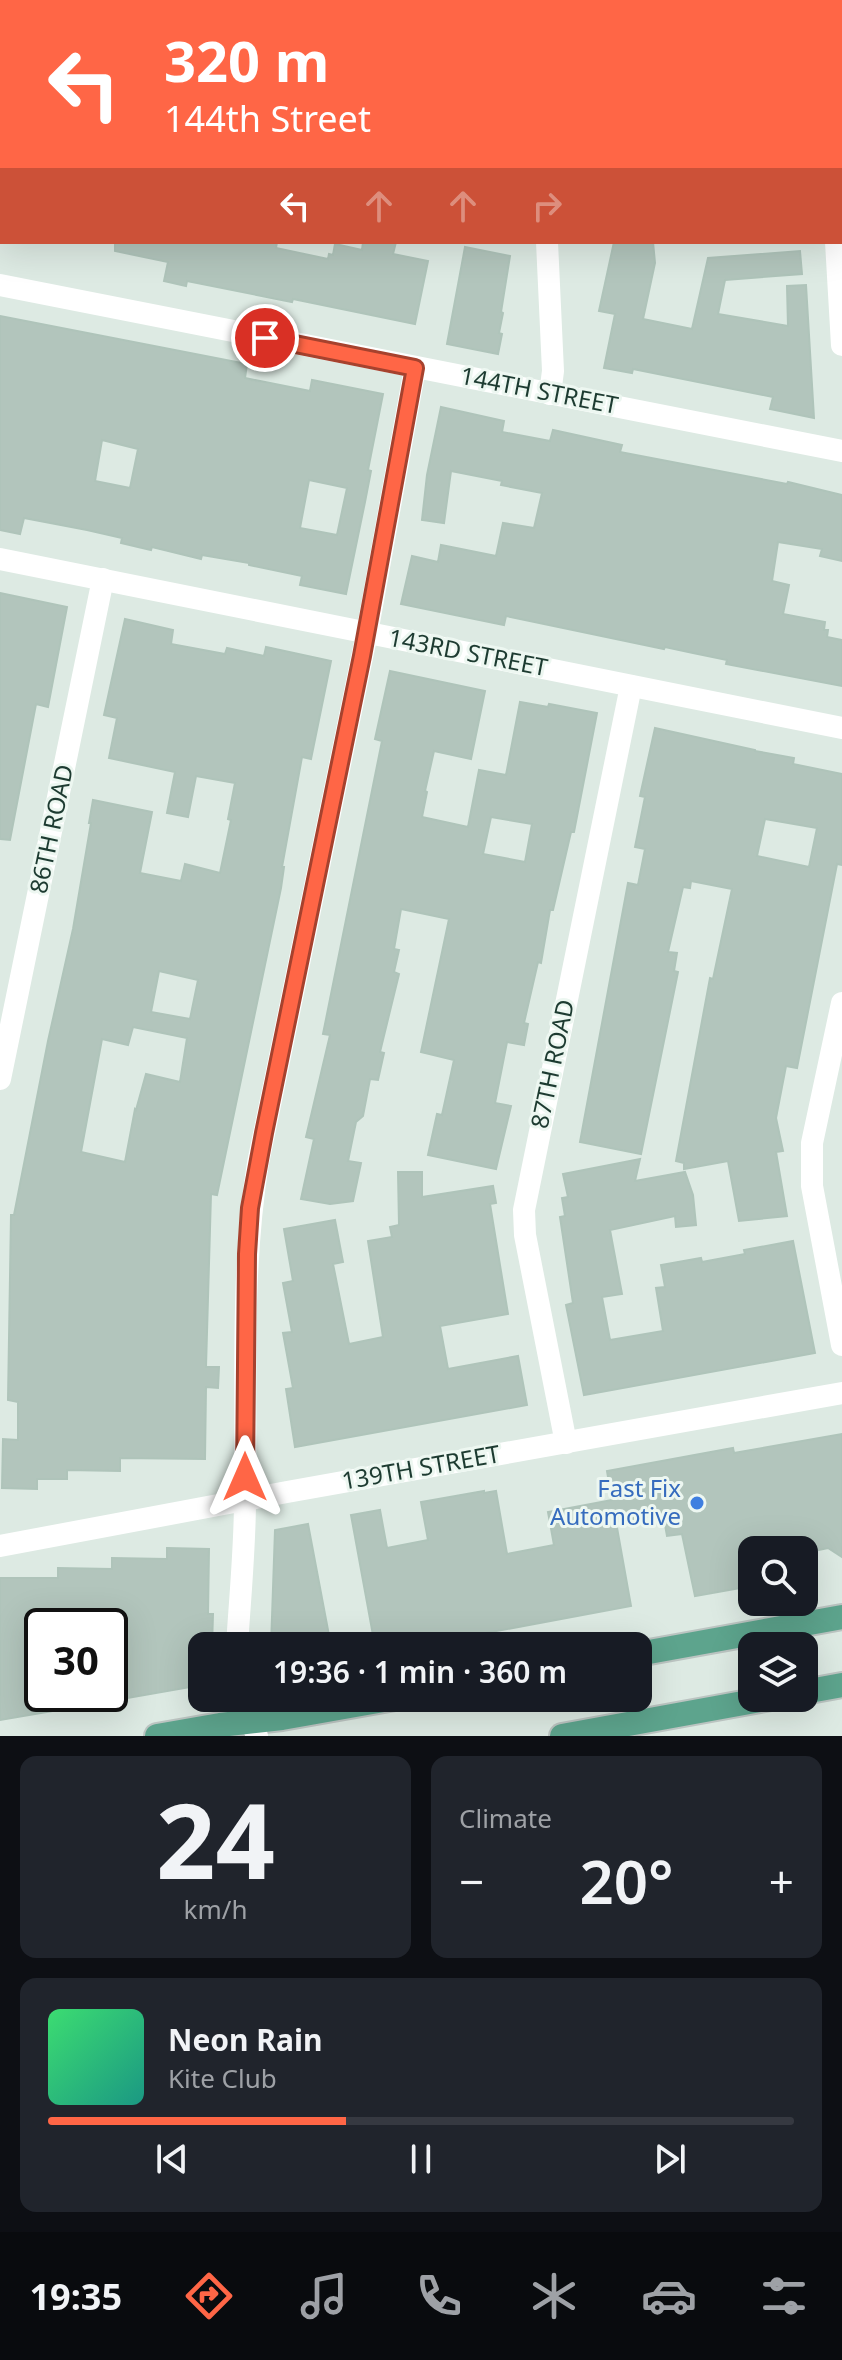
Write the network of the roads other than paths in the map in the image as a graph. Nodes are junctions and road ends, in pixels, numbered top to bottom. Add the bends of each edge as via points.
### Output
1 (547, 244) edge
2 (836, 244) edge
3 (0, 285) edge
4 (842, 345) edge
5 (415, 368) junction
6 (550, 394) junction
7 (842, 451) edge
8 (0, 559) edge
9 (103, 579) junction
10 (367, 633) junction
11 (631, 686) junction
12 (842, 728) edge
13 (842, 1003) edge
14 (0, 1079) edge
15 (842, 1345) edge
16 (842, 1393) edge
17 (566, 1443) junction
18 (245, 1502) junction
19 (0, 1546) edge
20 (842, 1617) edge
21 (238, 1632) edge
22 (652, 1651) edge
23 (842, 1685) edge
24 (818, 1689) edge
25 (738, 1704) edge
26 (316, 1712) edge
27 (254, 1729) edge
28 (157, 1736) edge
29 (562, 1736) edge

1 - 6 street
2 - 4 street
3 - 5 street, 144TH STREET
5 - 6 street, 144TH STREET
5 - 10 street
6 - 7 street, 144TH STREET
8 - 9 street, 143RD STREET
9 - 10 street, 143RD STREET
9 - 14 street, 86TH ROAD
10 - 11 street, 143RD STREET
10 - 18 street via 250,1208
11 - 12 street, 143RD STREET
11 - 17 street, 87TH ROAD via 524,1210
13 - 15 street via 811,1164
16 - 17 street, 139TH STREET
17 - 18 street, 139TH STREET
18 - 19 street, 139TH STREET
18 - 21 street
20 - 22 main road
23 - 24 main road
25 - 29 main road
26 - 27 main road
27 - 28 main road

